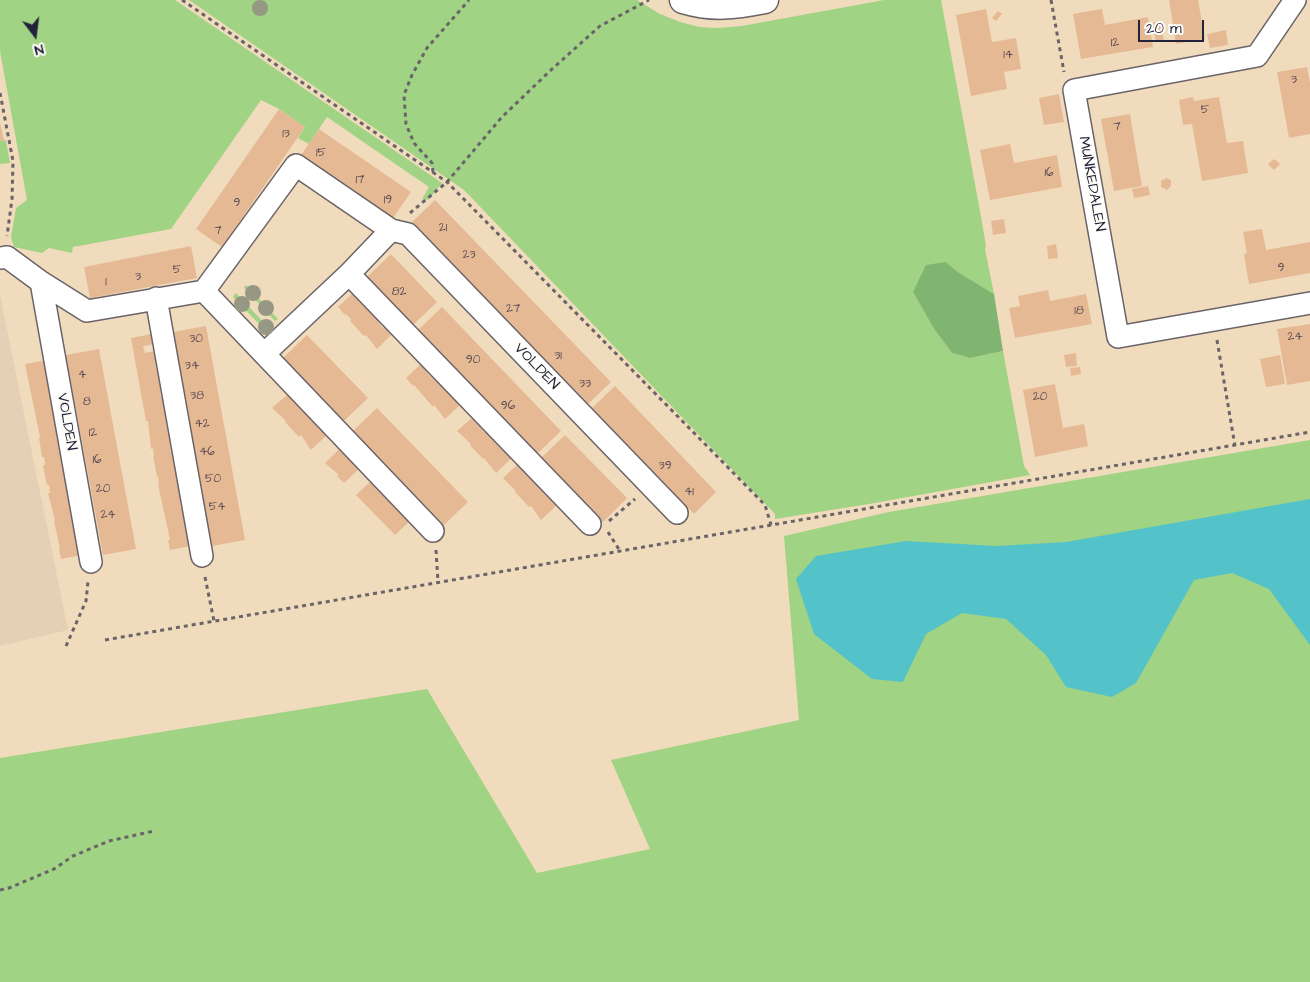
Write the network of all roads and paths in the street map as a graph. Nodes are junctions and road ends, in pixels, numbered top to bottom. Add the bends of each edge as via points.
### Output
1 (182, 0) edge
2 (469, 0) edge
3 (649, 0) edge
4 (683, 0) edge
5 (765, 0) edge
6 (1051, 0) edge
7 (1295, 0) edge
8 (1074, 90) junction
9 (0, 93) edge
10 (433, 172) junction
11 (447, 182) junction
12 (391, 230) junction
13 (3, 258) edge
14 (349, 274) junction
15 (41, 282) junction
16 (204, 290) junction
17 (156, 298) junction
18 (1310, 303) edge
19 (1213, 320) junction
20 (264, 354) junction
21 (1310, 432) edge
22 (1235, 446) junction
23 (651, 485) junction
24 (677, 512) dead end
25 (590, 524) dead end
26 (771, 525) junction
27 (433, 531) joint
28 (620, 551) junction
29 (202, 556) joint
30 (91, 562) joint
31 (438, 582) junction
32 (214, 620) junction
33 (105, 640) dead end
34 (66, 646) dead end
35 (154, 831) dead end
36 (0, 890) edge

1 - 10 path
2 - 10 path via 427,48 404,95 406,124 414,143 432,163
3 - 11 path via 600,26 586,38 502,117
4 - 5 street via 733,6
6 - 8 path via 1064,74
7 - 8 street via 1257,56
8 - 19 street, MUNKEDALEN via 1118,337
9 - 13 path via 13,161 12,200
10 - 11 path
11 - 12 path
11 - 26 path via 765,505
12 - 14 street
12 - 16 street, VOLDEN via 296,165
12 - 23 street, VOLDEN via 408,234
13 - 15 street
14 - 20 street
14 - 25 street
15 - 17 street via 87,310
15 - 30 street, VOLDEN
16 - 17 street
16 - 20 street
17 - 29 street
18 - 19 street, MUNKEDALEN
19 - 22 path
20 - 27 street
21 - 22 path
22 - 26 path
23 - 24 street, VOLDEN
23 - 28 path via 604,525
26 - 28 path
27 - 31 path
28 - 31 path
29 - 32 path
30 - 34 path via 86,601
31 - 32 path
32 - 33 path
35 - 36 path via 109,841 73,856 54,869

